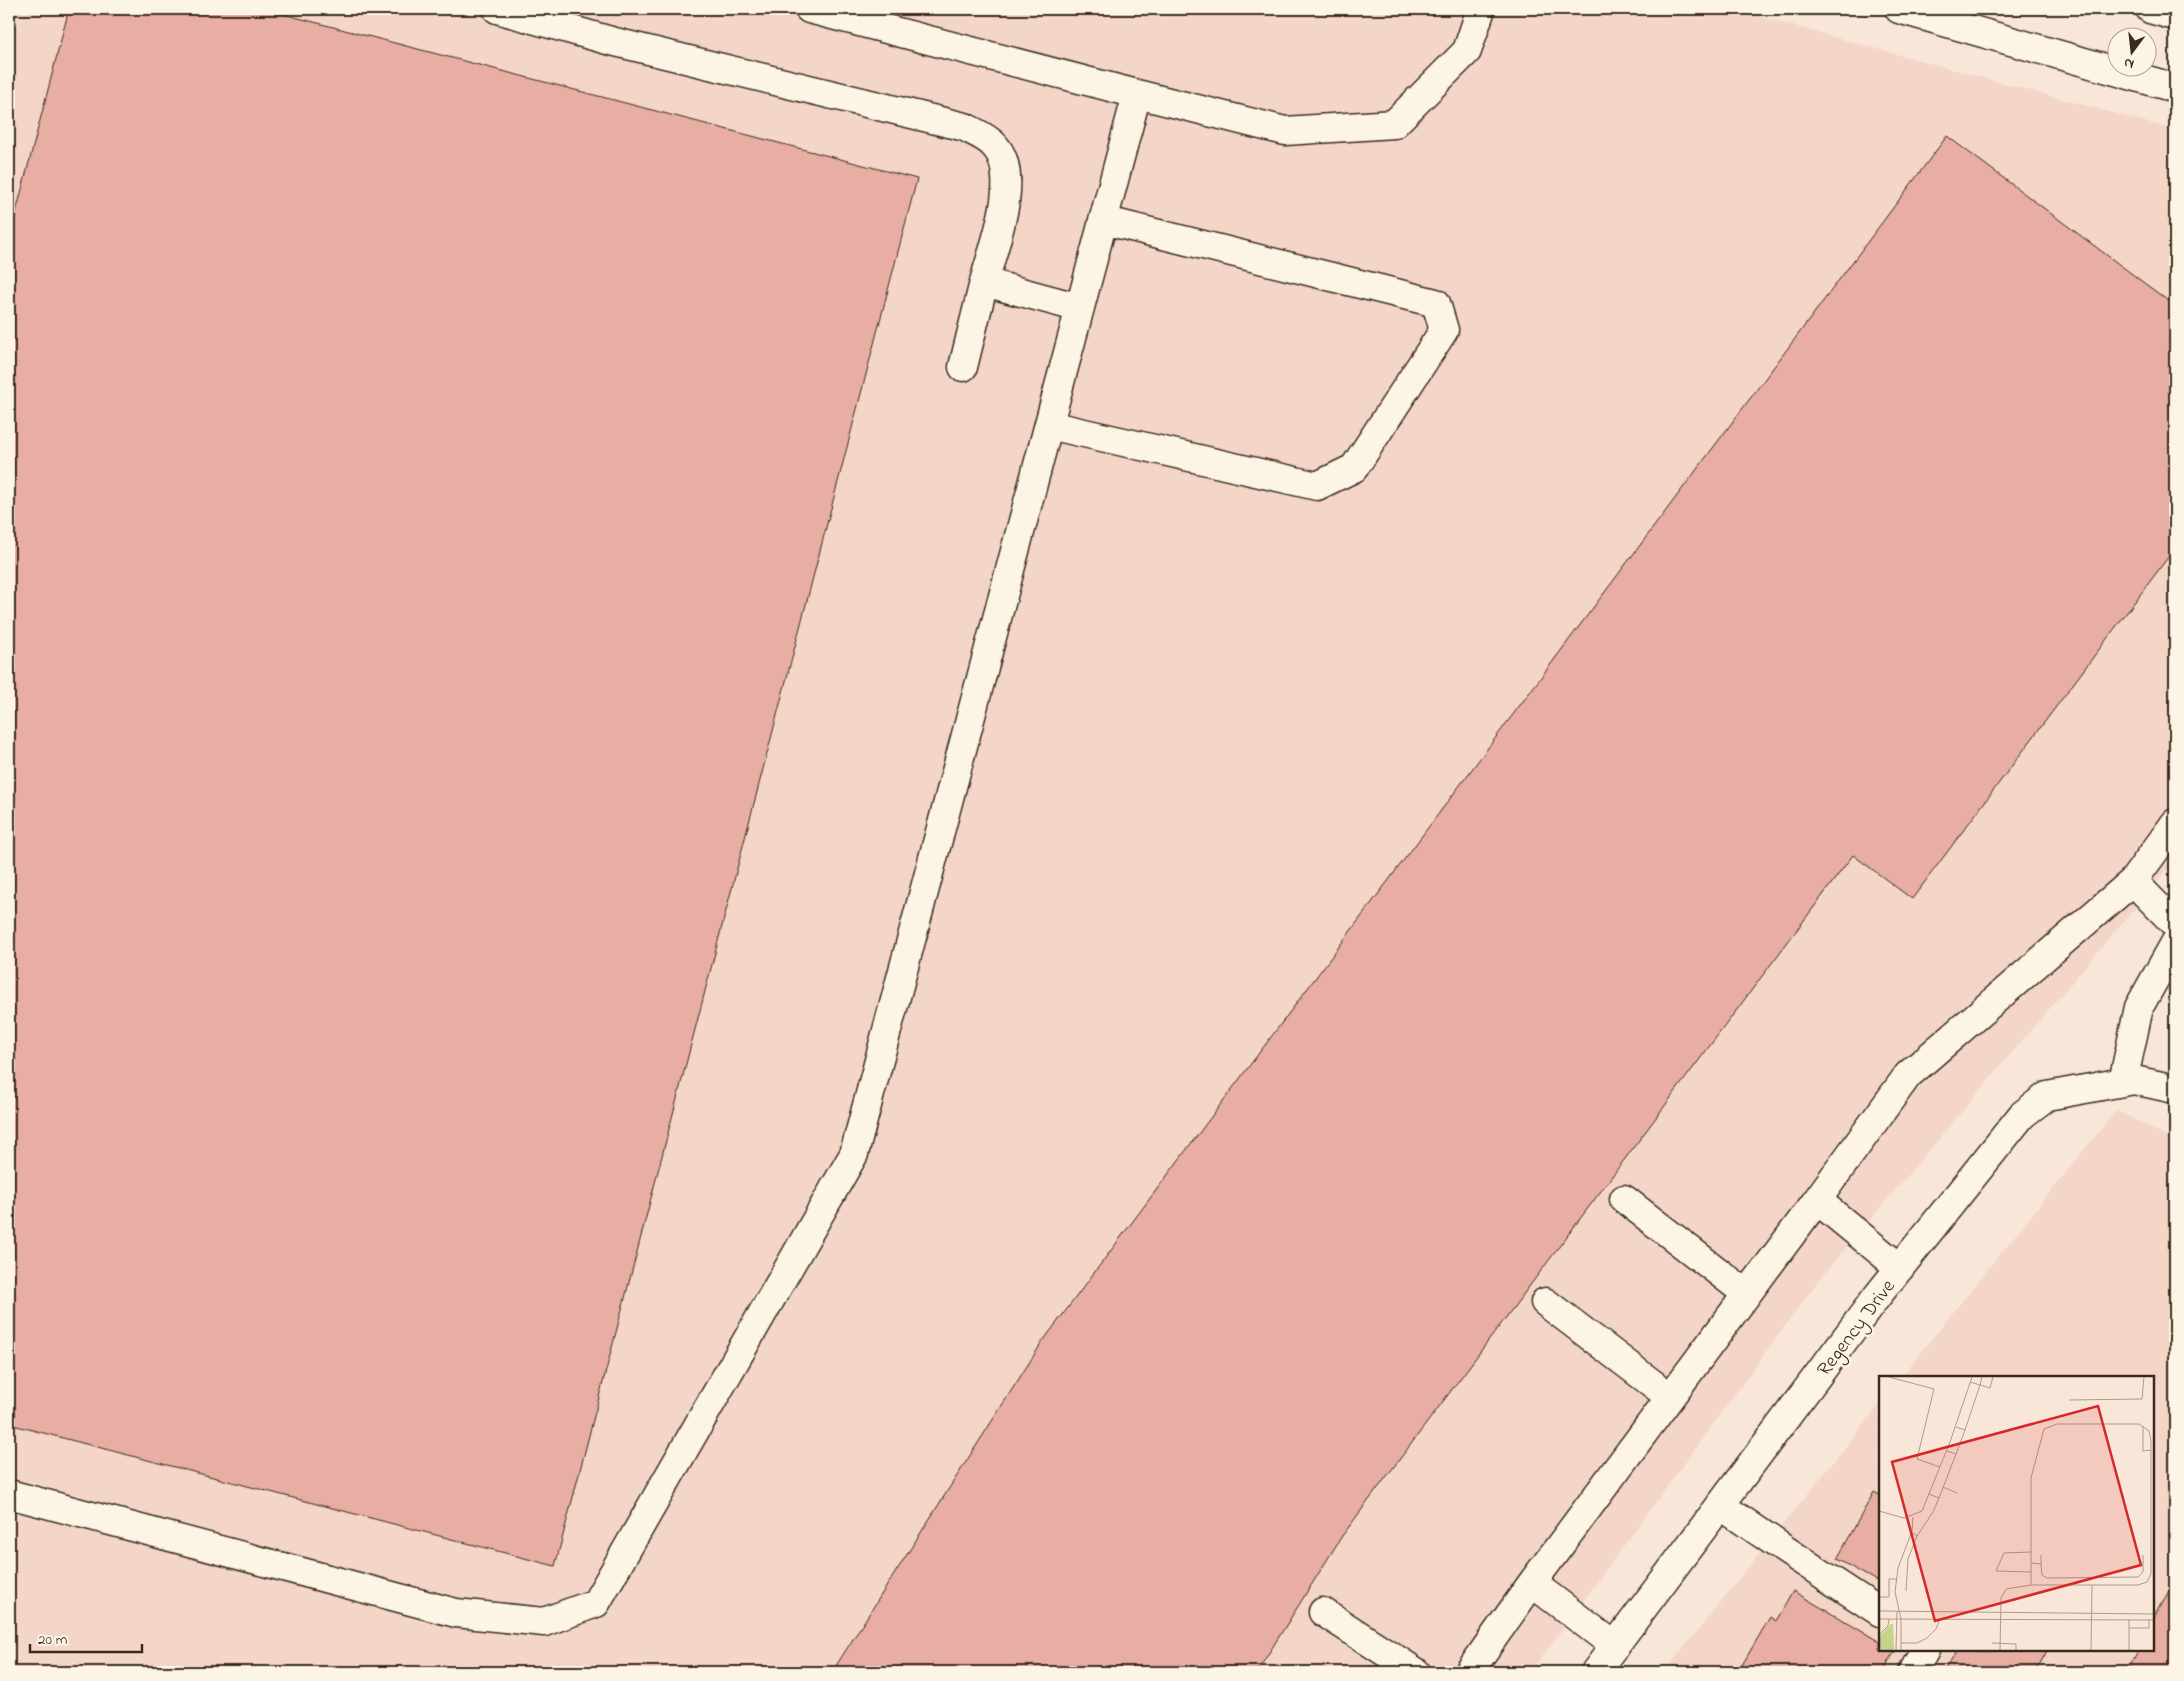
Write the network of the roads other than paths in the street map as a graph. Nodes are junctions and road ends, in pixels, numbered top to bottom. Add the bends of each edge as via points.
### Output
1 (498, 9) edge
2 (809, 9) edge
3 (1481, 9) edge
4 (1899, 9) edge
5 (2150, 9) edge
6 (2175, 16) edge
7 (2175, 88) edge
8 (1137, 94) junction
9 (1103, 220) junction
10 (984, 282) junction
11 (1080, 308) junction
12 (963, 366) dead end
13 (1049, 425) junction
14 (2175, 823) edge
15 (2133, 881) junction
16 (2175, 924) edge
17 (2175, 943) edge
18 (2123, 1082) junction
19 (2175, 1088) edge
20 (1624, 1198) dead end
21 (1817, 1200) junction
22 (1900, 1268) junction
23 (1747, 1294) junction
24 (1546, 1302) dead end
25 (1670, 1397) junction
26 (9, 1494) edge
27 (1720, 1505) junction
28 (1532, 1583) junction
29 (1879, 1611) edge
30 (1323, 1612) dead end
31 (1615, 1646) junction
32 (1924, 1651) edge
33 (1416, 1672) edge
34 (1469, 1672) edge
35 (1595, 1672) edge
36 (1913, 1672) edge

1 - 10 street via 611,41 965,127 994,144 1006,164 1008,193
2 - 8 street
3 - 8 street via 1467,51 1394,124 1285,131
4 - 7 street
5 - 6 street
8 - 9 street
9 - 11 street
9 - 13 street via 1436,303 1444,330 1354,468 1317,486
10 - 11 street
10 - 12 street
11 - 13 street
13 - 26 street via 854,1154 596,1603 544,1622 456,1613
14 - 15 street
15 - 16 street
15 - 21 street via 1908,1075
17 - 18 street via 2139,1007
18 - 19 street, Regency Drive via 2134,1080
18 - 22 street, Regency Drive via 2047,1096 2022,1115
20 - 23 street
21 - 22 street
21 - 23 street
22 - 27 street, Regency Drive
23 - 25 street
24 - 25 street
25 - 28 street
27 - 29 street
27 - 31 street, Regency Drive
28 - 31 street
28 - 34 street
30 - 33 street
31 - 35 street, Regency Drive
32 - 36 street

